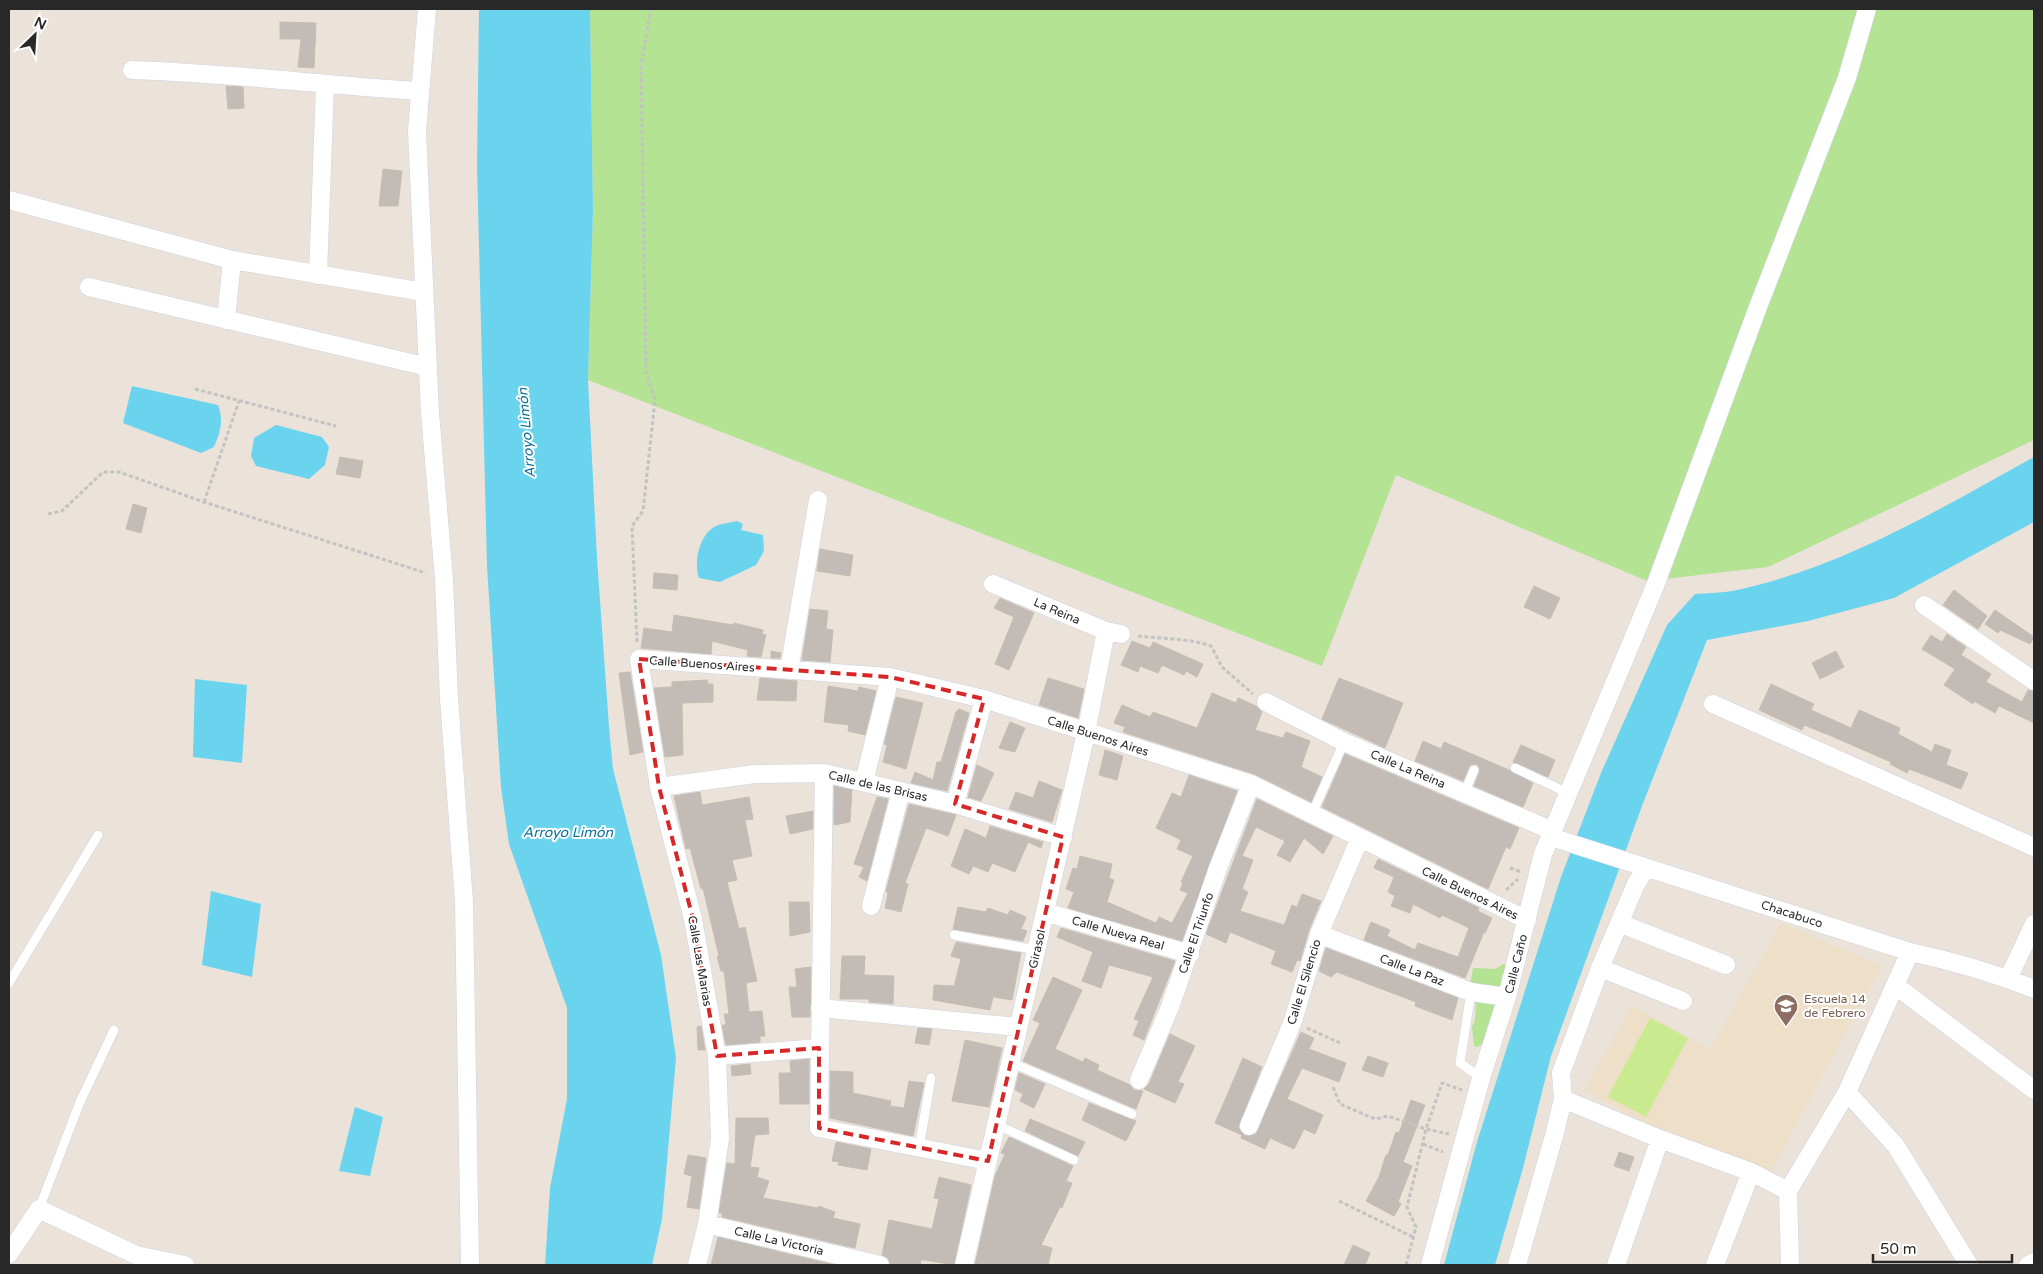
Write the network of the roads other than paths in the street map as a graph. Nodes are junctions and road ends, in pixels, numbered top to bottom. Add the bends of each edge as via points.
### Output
1 (427, 9) edge
2 (1867, 9) edge
3 (132, 70) dead end
4 (325, 85) junction
5 (419, 91) junction
6 (9, 200) edge
7 (232, 260) junction
8 (318, 274) junction
9 (89, 287) dead end
10 (424, 292) junction
11 (226, 320) junction
12 (428, 367) junction
13 (818, 500) dead end
14 (993, 584) dead end
15 (1924, 605) dead end
16 (1113, 633) joint
17 (639, 659) joint
18 (789, 670) junction
19 (890, 677) junction
20 (2034, 681) edge
21 (984, 699) junction
22 (1266, 702) road end
23 (1713, 704) dead end
24 (1086, 733) junction
25 (1344, 742) junction
26 (1515, 768) dead end
27 (1474, 770) dead end
28 (824, 772) junction
29 (864, 782) junction
30 (1251, 784) junction
31 (659, 787) junction
32 (901, 791) junction
33 (1464, 792) junction
34 (1570, 794) junction
35 (955, 804) junction
36 (1312, 814) junction
37 (98, 835) dead end
38 (1062, 836) junction
39 (1556, 837) junction
40 (1360, 838) junction
41 (2034, 847) edge
42 (1640, 867) junction
43 (871, 906) dead end
44 (1045, 912) junction
45 (1527, 920) junction
46 (1619, 923) junction
47 (2034, 924) edge
48 (1319, 934) junction
49 (954, 935) dead end
50 (1037, 950) junction
51 (1910, 952) junction
52 (1190, 954) junction
53 (1726, 965) dead end
54 (1600, 968) junction
55 (2008, 978) junction
56 (9, 983) edge
57 (1896, 986) junction
58 (2034, 989) edge
59 (1471, 992) junction
60 (1508, 997) junction
61 (1684, 1002) dead end
62 (820, 1008) junction
63 (1018, 1027) junction
64 (114, 1030) dead end
65 (819, 1048) junction
66 (717, 1056) junction
67 (1012, 1063) junction
68 (930, 1078) dead end
69 (1481, 1078) junction
70 (1138, 1080) dead end
71 (2034, 1090) edge
72 (1847, 1092) junction
73 (1563, 1099) junction
74 (1132, 1114) dead end
75 (997, 1125) junction
76 (1249, 1126) dead end
77 (1660, 1139) junction
78 (919, 1148) junction
79 (1074, 1160) dead end
80 (988, 1161) junction
81 (1752, 1172) junction
82 (1788, 1190) junction
83 (39, 1209) junction
84 (707, 1224) junction
85 (9, 1254) edge
86 (2034, 1262) edge
87 (185, 1265) edge
88 (470, 1265) edge
89 (697, 1265) edge
90 (880, 1265) edge
91 (964, 1265) edge
92 (1430, 1265) edge
93 (1517, 1265) edge
94 (1616, 1265) edge
95 (1715, 1265) edge
96 (1790, 1265) edge
97 (1969, 1265) edge
98 (2028, 1265) edge

1 - 5 street
2 - 34 street, Calle Caño via 1847,78 1655,586
3 - 4 street
4 - 5 street
4 - 8 street
5 - 10 street via 417,131
6 - 7 street
7 - 8 street
7 - 11 street
8 - 10 street
9 - 11 street
10 - 12 street
11 - 12 street
12 - 88 street via 464,902
13 - 18 street
14 - 16 street, La Reina
15 - 20 street
16 - 24 street, Girasol
17 - 18 street, Calle Buenos Aires
17 - 31 street, Calle Las Marias
18 - 19 street, Calle Buenos Aires
19 - 21 street, Calle Buenos Aires
19 - 29 street
21 - 24 street, Calle Buenos Aires
21 - 35 street
22 - 25 street, Calle La Reina
23 - 41 street
24 - 30 street, Calle Buenos Aires
24 - 38 street, Girasol
25 - 33 street, Calle La Reina
25 - 36 lane
26 - 34 lane
27 - 33 lane
28 - 29 street, Calle de las Brisas
28 - 31 street, Calle de las Brisas via 755,774
28 - 62 street
29 - 32 street, Calle de las Brisas
30 - 36 street, Calle Buenos Aires
30 - 52 street, Calle El Triunfo via 1218,868
31 - 66 street, Calle Las Marias via 693,919
32 - 35 street, Calle de las Brisas
32 - 43 street
33 - 39 street, Calle La Reina
34 - 39 street, Calle Caño
35 - 38 street, Calle de las Brisas
36 - 40 street, Calle Buenos Aires
37 - 56 lane
38 - 44 street, Girasol
39 - 42 street, Chacabuco
39 - 45 street, Calle Caño via 1543,854
40 - 45 street, Calle Buenos Aires
40 - 48 street, Calle El Silencio
42 - 46 street
42 - 51 street, Chacabuco
44 - 50 street, Girasol
44 - 52 street, Calle Nueva Real
45 - 60 street, Calle Caño
46 - 53 street
46 - 54 street
47 - 55 street
48 - 59 street, Calle La Paz
48 - 76 street, Calle El Silencio via 1293,1021
49 - 50 lane
50 - 63 street, Girasol
51 - 55 street, Chacabuco
51 - 57 street
52 - 70 street, Calle El Triunfo
54 - 61 street
54 - 73 street via 1561,1073
55 - 58 street, Chacabuco
57 - 71 street
57 - 72 street
59 - 60 street, Calle La Paz
59 - 69 lane via 1460,1063
60 - 69 street, Calle Caño
62 - 63 street
62 - 65 street
63 - 67 street, Girasol
64 - 83 lane via 80,1102
65 - 66 street
65 - 78 street via 818,1128
66 - 84 street, Calle Las Marias via 720,1139
67 - 74 lane
67 - 75 street, Girasol
68 - 78 lane
69 - 92 street, Calle Caño
72 - 82 street
72 - 97 street via 1896,1146
73 - 77 street
73 - 93 street
75 - 79 lane
75 - 80 street, Girasol
77 - 81 street
77 - 94 street
78 - 80 street
80 - 91 street, Girasol
81 - 82 street
81 - 95 street
82 - 96 street
83 - 85 street
83 - 87 street via 136,1255
84 - 89 street, Calle Las Marias
84 - 90 street, Calle La Victoria
86 - 98 street

